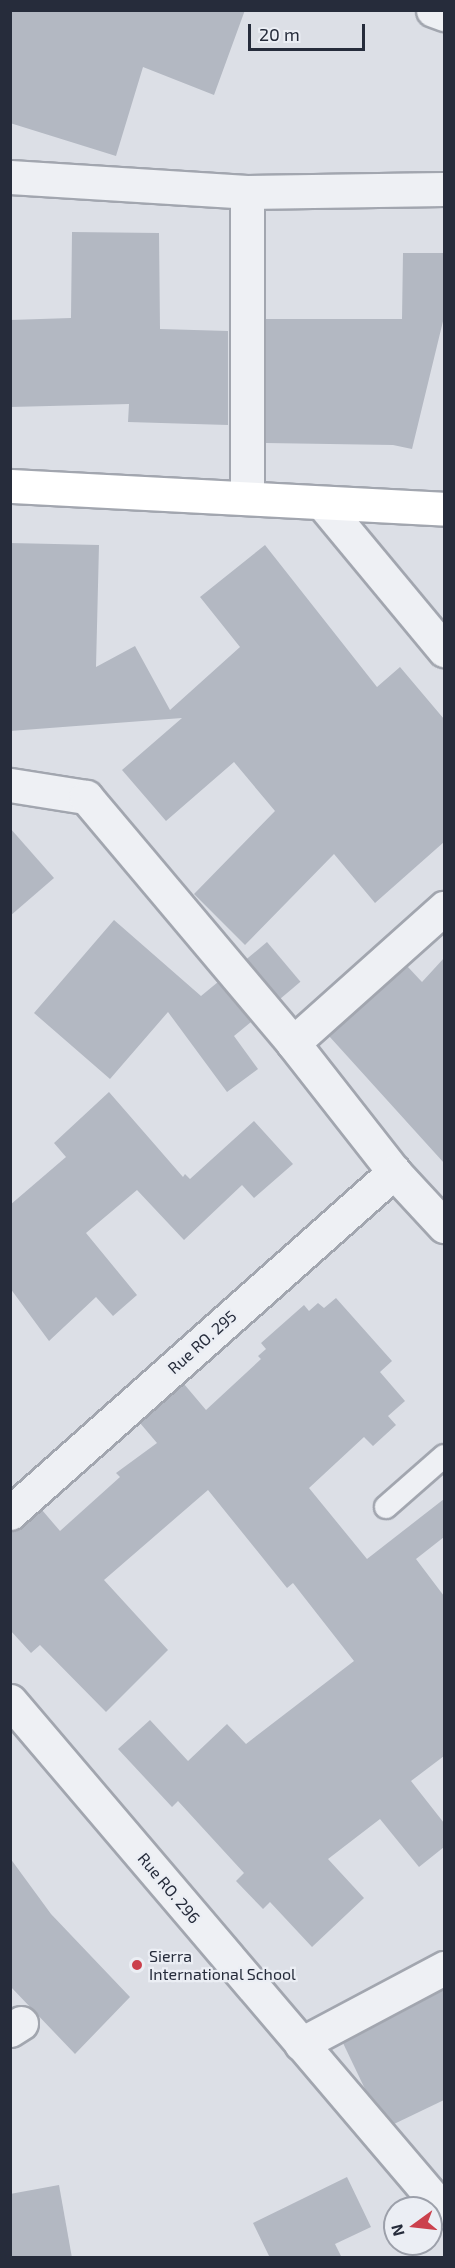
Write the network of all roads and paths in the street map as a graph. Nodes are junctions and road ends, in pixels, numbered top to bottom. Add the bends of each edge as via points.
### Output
1 (433, 10) edge
2 (444, 14) edge
3 (10, 177) edge
4 (444, 189) edge
5 (248, 192) junction
6 (10, 486) edge
7 (247, 495) junction
8 (323, 504) junction
9 (444, 509) edge
10 (444, 650) edge
11 (10, 785) edge
12 (444, 908) edge
13 (293, 1043) junction
14 (394, 1172) junction
15 (444, 1226) edge
16 (444, 1456) edge
17 (386, 1507) dead end
18 (10, 1513) edge
19 (10, 1701) edge
20 (444, 1968) edge
21 (301, 2044) junction
22 (444, 2211) edge

1 - 2 street
3 - 5 street
4 - 5 street
5 - 7 street
6 - 7 street
7 - 8 street
8 - 9 street
8 - 10 street
11 - 13 street via 86,797
12 - 13 street
13 - 14 street
14 - 15 street
14 - 18 street, Rue RO. 295
16 - 17 lane
19 - 21 street, Rue RO. 296
20 - 21 street
21 - 22 street, Rue RO. 296

